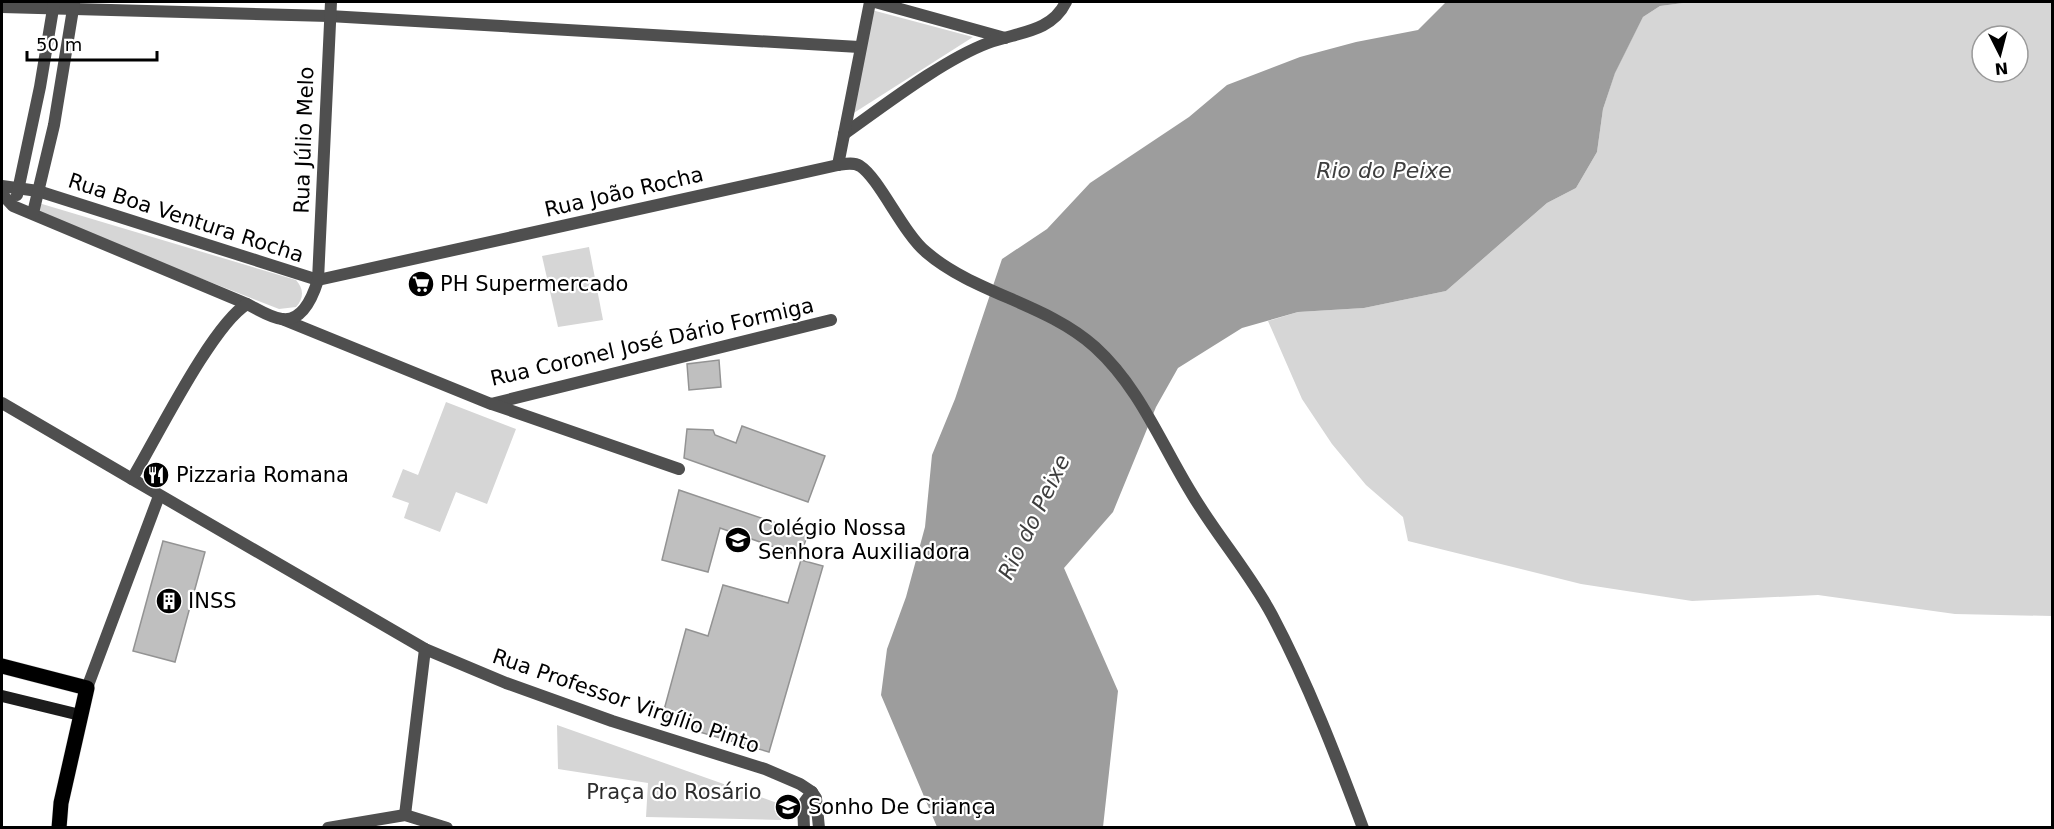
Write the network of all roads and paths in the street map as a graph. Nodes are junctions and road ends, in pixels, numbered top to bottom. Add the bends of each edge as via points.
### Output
1 (331, 2) edge
2 (870, 2) edge
3 (875, 2) edge
4 (1066, 2) edge
5 (54, 5) edge
6 (73, 5) edge
7 (2, 7) edge
8 (329, 16) junction
9 (1006, 38) junction
10 (859, 47) junction
11 (844, 134) junction
12 (837, 165) junction
13 (2, 186) edge
14 (20, 188) junction
15 (38, 191) junction
16 (2, 194) edge
17 (14, 206) junction
18 (33, 213) junction
19 (318, 280) junction
20 (247, 304) junction
21 (282, 319) junction
22 (831, 320) dead end
23 (2, 403) edge
24 (491, 404) junction
25 (679, 469) dead end
26 (132, 479) junction
27 (159, 496) junction
28 (425, 649) junction
29 (2, 666) edge
30 (87, 688) junction
31 (2, 696) edge
32 (80, 716) junction
33 (811, 798) junction
34 (405, 815) junction
35 (58, 828) edge
36 (328, 828) edge
37 (447, 828) edge
38 (804, 828) edge
39 (819, 828) edge
40 (1363, 828) edge

1 - 8 street, Rua Júlio Melo
2 - 10 street
3 - 9 street
4 - 9 street via 1054,19 1042,27
5 - 6 street
5 - 7 street
5 - 14 street
6 - 8 street
6 - 15 street via 54,125
8 - 10 street
8 - 19 street, Rua Júlio Melo
9 - 11 street via 957,59
10 - 11 street
11 - 12 street
12 - 19 street, Rua João Rocha
12 - 40 street, Rua João Rocha via 861,167 907,232 930,256 1075,330 1124,378 1192,495 1242,564 1272,615
13 - 14 street, Rua Boa Ventura Rocha
14 - 15 street, Rua Boa Ventura Rocha
14 - 17 street
15 - 18 street
15 - 19 street, Rua Boa Ventura Rocha
16 - 17 street
17 - 18 street
18 - 20 street
19 - 21 street, Rua Boa Ventura Rocha via 309,304 291,318
20 - 21 street
20 - 26 street via 227,320
21 - 24 street, Rua Coronel José Dário Formiga
22 - 24 street, Rua Coronel José Dário Formiga
23 - 26 street, Rua Professor Virgílio Pinto
24 - 25 street
26 - 27 street, Rua Professor Virgílio Pinto
27 - 28 street, Rua Professor Virgílio Pinto
27 - 30 street
28 - 33 street, Rua Professor Virgílio Pinto via 516,687 765,770
28 - 34 street
29 - 30 main road
30 - 32 main road
31 - 32 main road
32 - 35 main road
33 - 38 street
33 - 39 street
34 - 36 street
34 - 37 street

